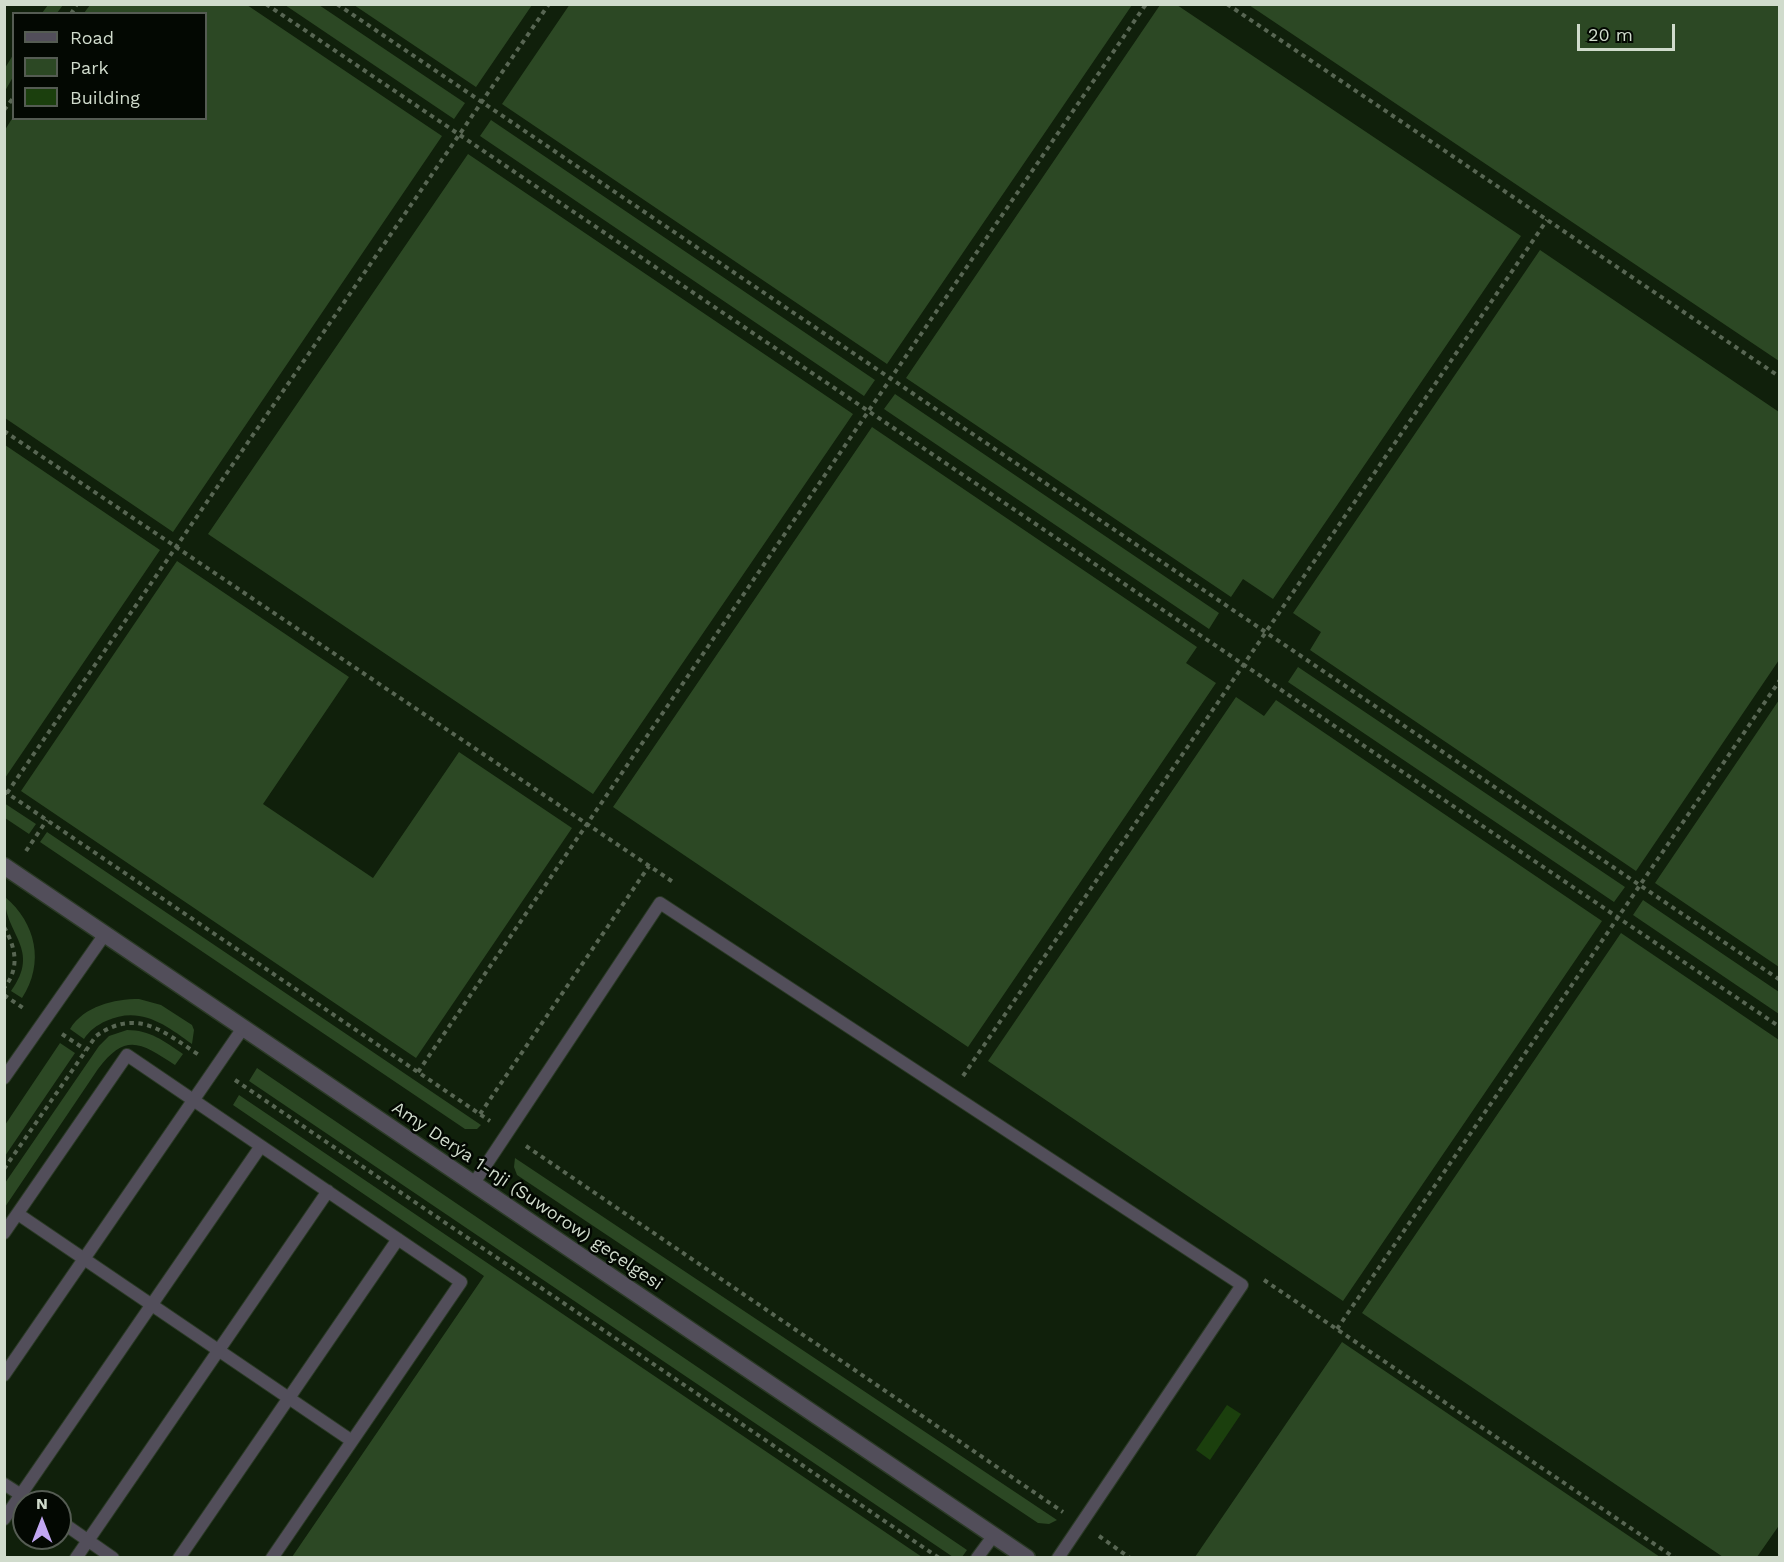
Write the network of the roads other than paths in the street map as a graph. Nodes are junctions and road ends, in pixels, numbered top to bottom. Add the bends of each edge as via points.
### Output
1 (4, 866) edge
2 (105, 934) junction
3 (243, 1028) junction
4 (4, 1078) edge
5 (193, 1100) junction
6 (261, 1146) junction
7 (474, 1183) junction
8 (328, 1191) junction
9 (18, 1214) junction
10 (4, 1233) edge
11 (398, 1239) junction
12 (84, 1259) junction
13 (152, 1305) junction
14 (219, 1350) junction
15 (4, 1375) edge
16 (289, 1398) junction
17 (352, 1441) junction
18 (31, 1490) edge
19 (72, 1529) edge
20 (994, 1535) junction
21 (88, 1540) junction
22 (76, 1557) edge
23 (113, 1557) edge
24 (179, 1557) edge
25 (272, 1557) edge
26 (977, 1557) edge
27 (1027, 1557) edge
28 (1058, 1557) edge

1 - 2 street, Amy Derýa 1-nji (Suworow) geçelgesi
2 - 3 street, Amy Derýa 1-nji (Suworow) geçelgesi
2 - 4 lane
3 - 5 lane
3 - 7 street, Amy Derýa 1-nji (Suworow) geçelgesi
5 - 6 lane
5 - 9 lane via 127,1055
5 - 12 lane
6 - 8 lane
6 - 13 lane
7 - 20 street, Amy Derýa 1-nji (Suworow) geçelgesi
7 - 28 lane via 660,903 1242,1285
8 - 11 lane
8 - 14 lane
9 - 10 lane
9 - 12 lane
11 - 16 lane
11 - 17 lane via 461,1282
12 - 13 lane
12 - 15 lane
13 - 14 lane
13 - 18 lane
14 - 16 lane
14 - 21 lane
16 - 17 lane
16 - 24 lane
17 - 25 lane
19 - 21 lane
20 - 26 lane
20 - 27 street, Amy Derýa 1-nji (Suworow) geçelgesi
21 - 22 lane
21 - 23 lane

